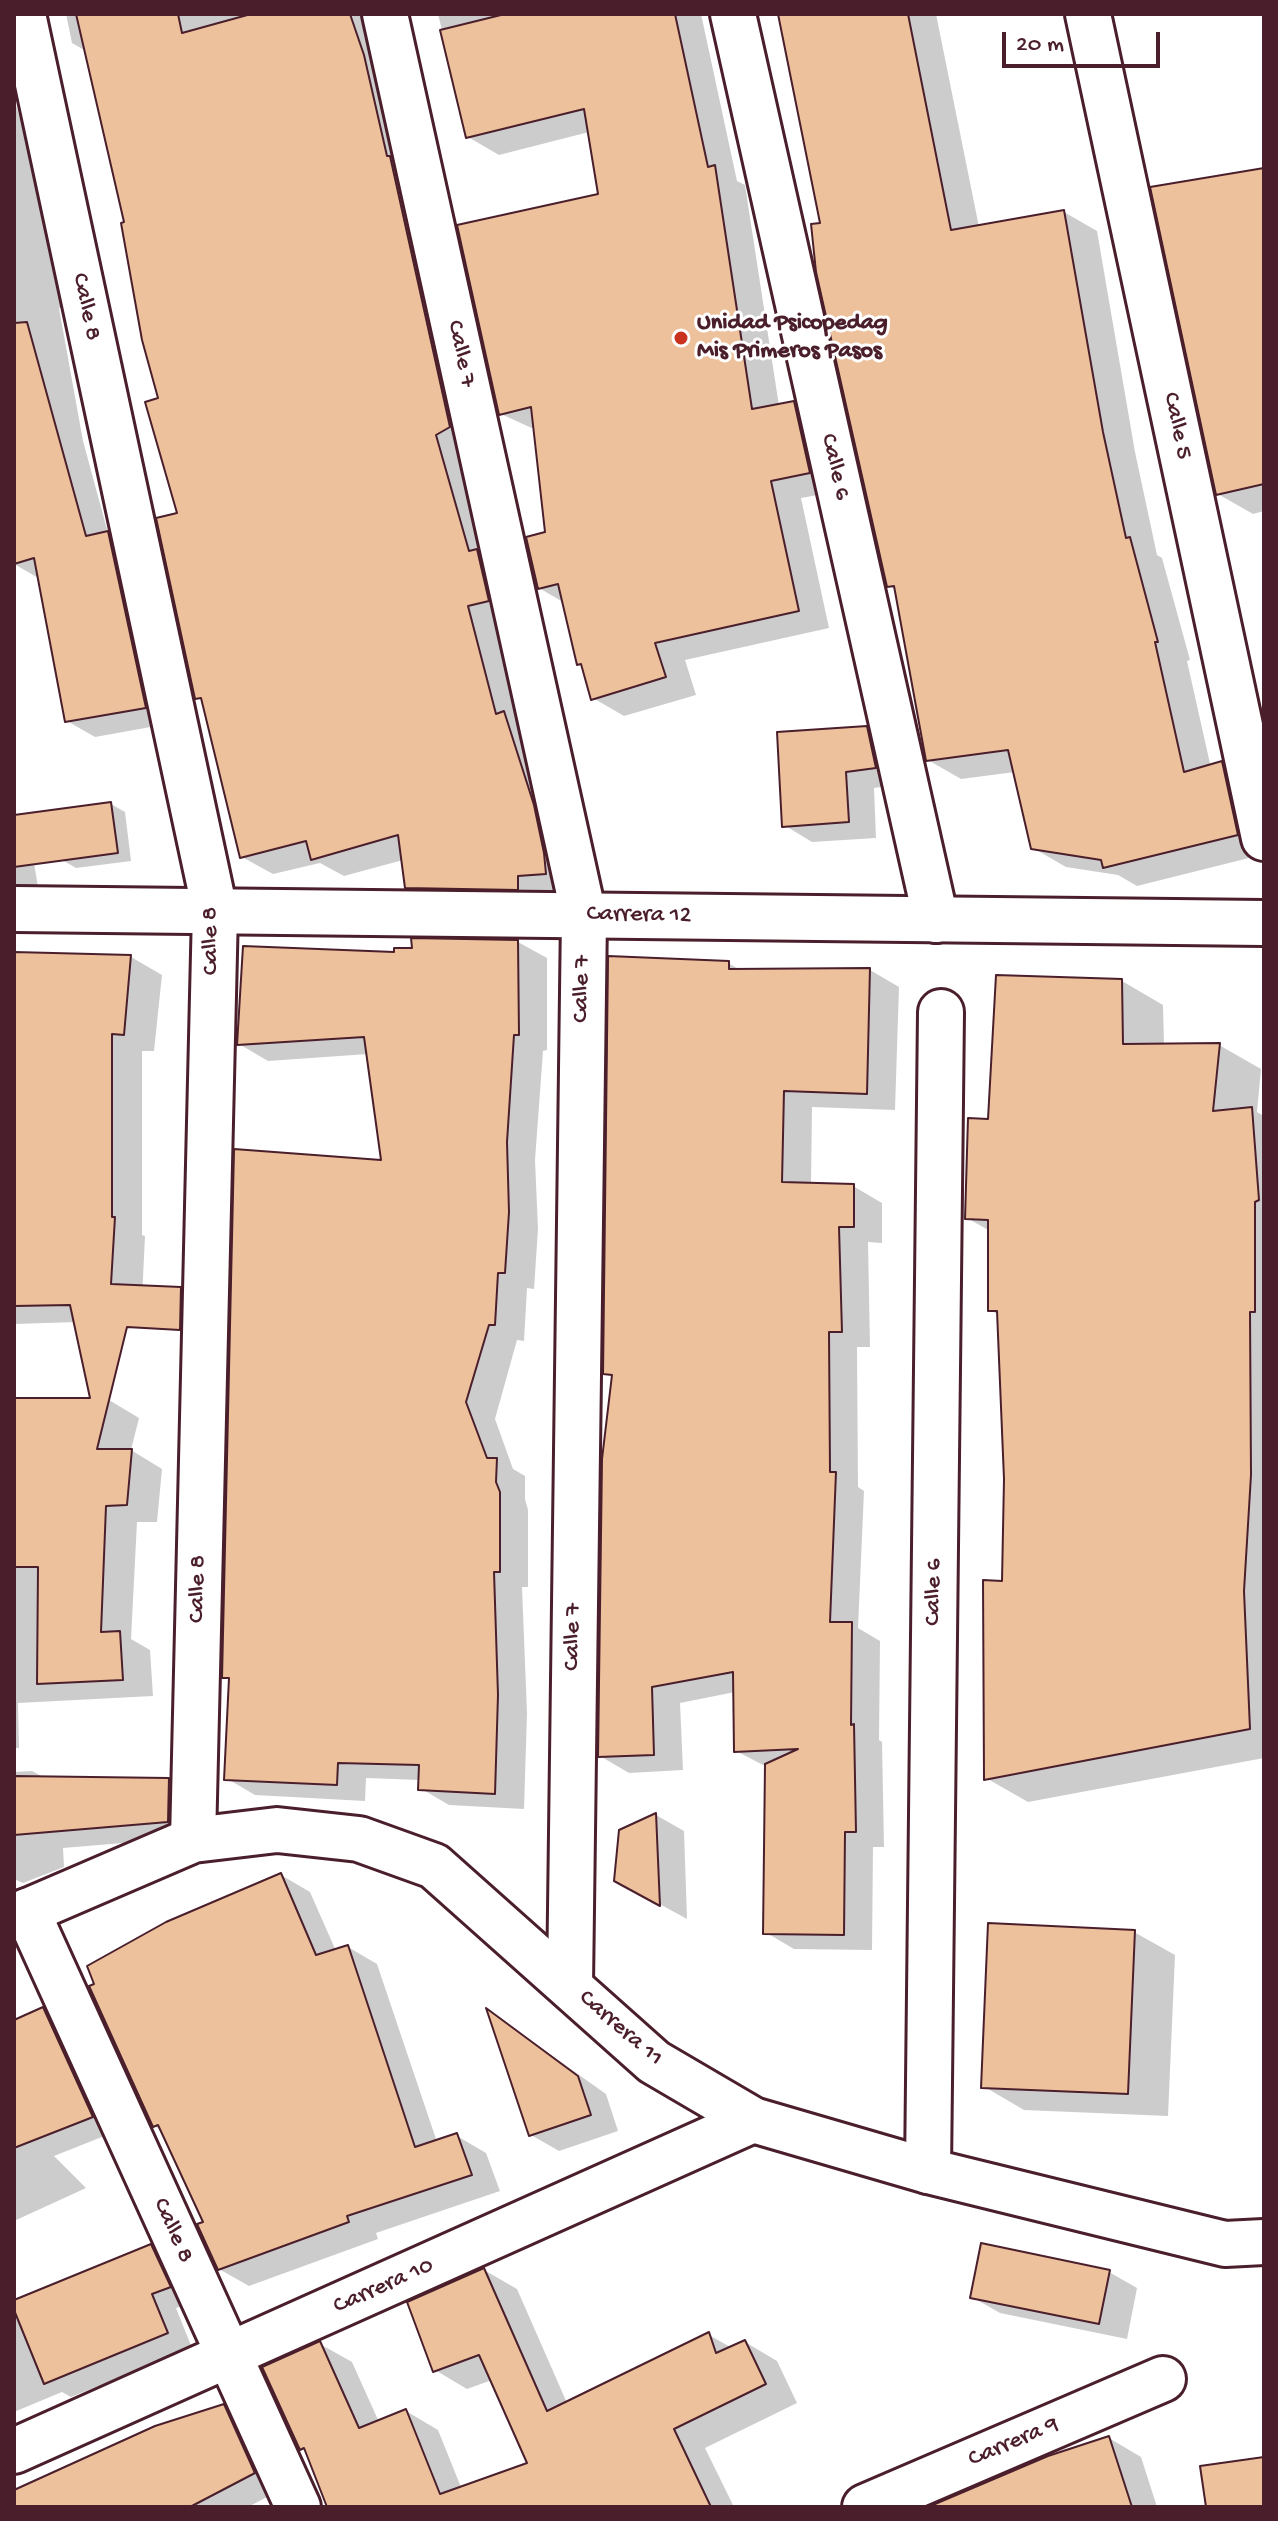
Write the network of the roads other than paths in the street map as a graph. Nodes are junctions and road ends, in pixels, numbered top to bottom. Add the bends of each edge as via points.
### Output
1 (23, 14) edge
2 (385, 14) edge
3 (733, 14) edge
4 (1088, 14) edge
5 (1264, 838) edge
6 (14, 909) edge
7 (215, 911) junction
8 (584, 916) junction
9 (936, 920) junction
10 (1264, 923) edge
11 (941, 1012) dead end
12 (193, 1840) junction
13 (20, 1914) edge
14 (570, 1985) junction
15 (753, 2120) junction
16 (928, 2171) junction
17 (1264, 2242) edge
18 (230, 2357) junction
19 (1163, 2379) dead end
20 (14, 2451) edge
21 (298, 2507) edge
22 (865, 2507) edge

1 - 7 street, Calle 8
2 - 8 street, Calle 7
3 - 9 street, Calle 6
4 - 5 street, Calle 5
6 - 7 street, Carrera 12
7 - 8 street, Carrera 12
7 - 12 street, Calle 8
8 - 9 street, Carrera 12
8 - 14 street, Calle 7
9 - 10 street, Carrera 12
11 - 16 street, Calle 6
12 - 13 street, Carrera 11
12 - 14 street, Carrera 11 via 277,1830 359,1839 434,1866
13 - 18 street, Calle 8
14 - 15 street, Carrera 11 via 654,2062
15 - 16 street, Carrera 11
15 - 18 street, Carrera 10
16 - 17 street, Carrera 11 via 1225,2244
18 - 20 street, Carrera 10
18 - 21 street, Calle 8
19 - 22 street, Carrera 9

